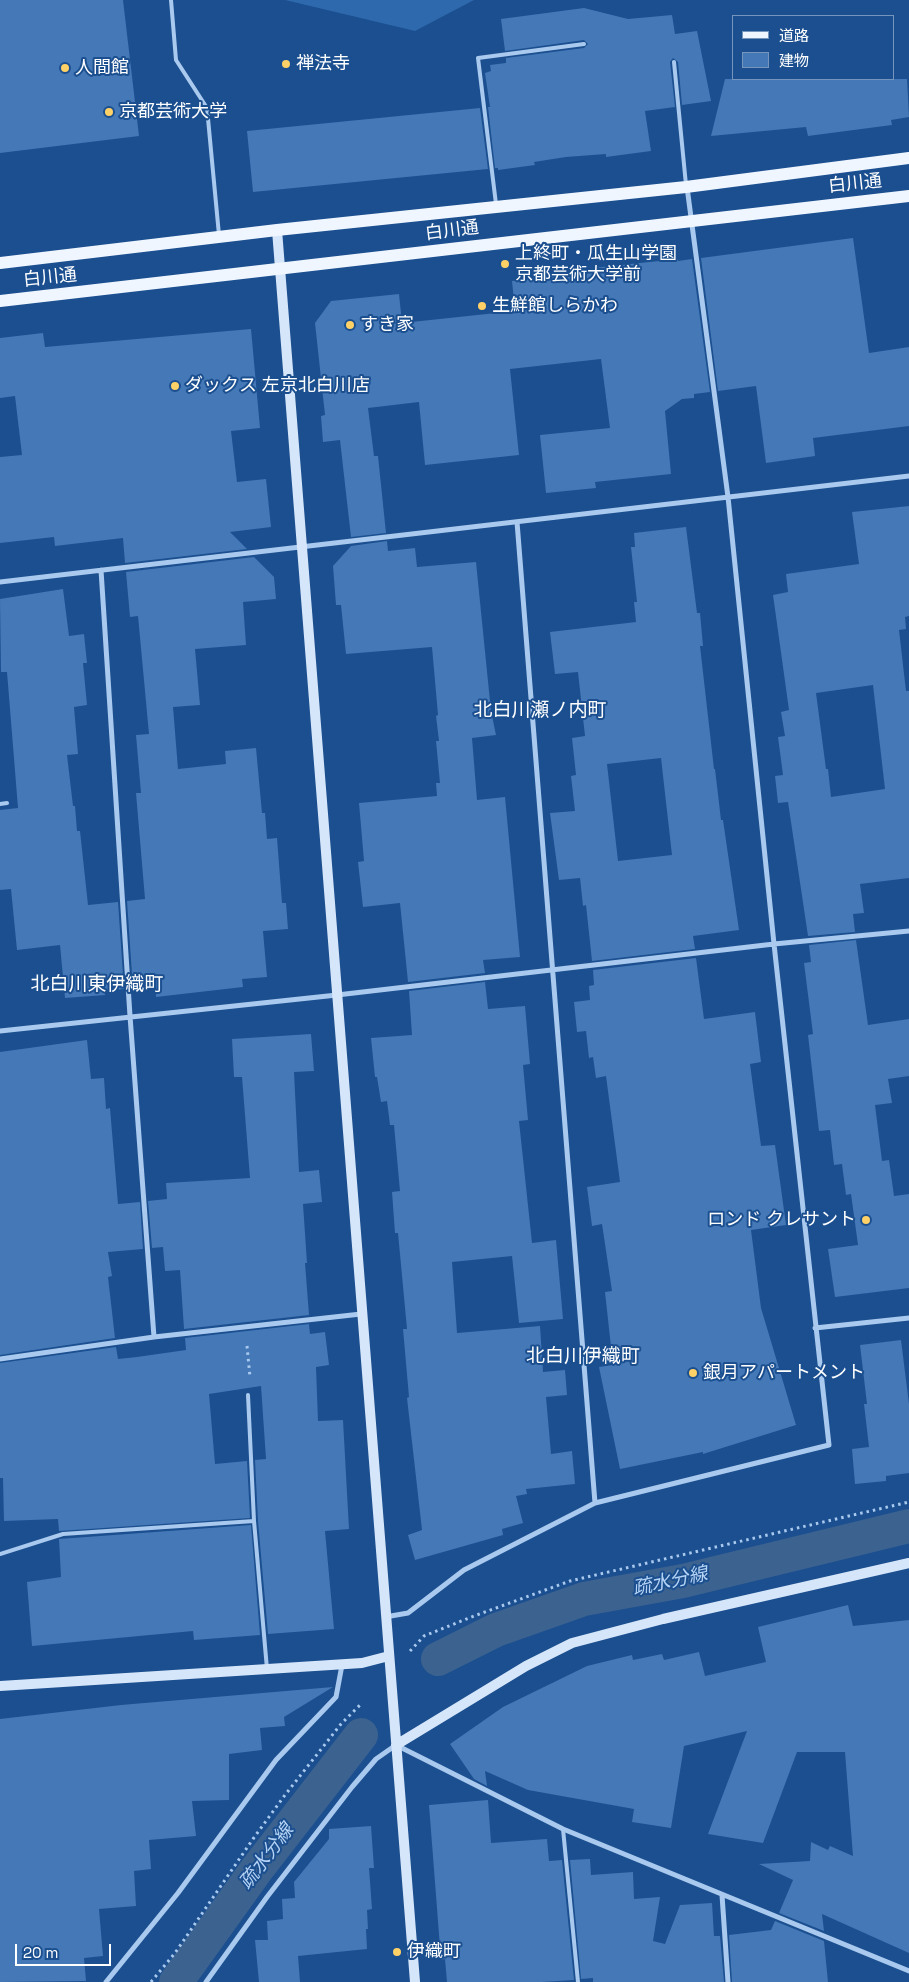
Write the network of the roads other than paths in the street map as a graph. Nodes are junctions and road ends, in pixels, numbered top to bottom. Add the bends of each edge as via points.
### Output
1 (172, 0) edge
2 (584, 44) dead end
3 (674, 62) dead end
4 (909, 158) edge
5 (686, 187) junction
6 (909, 196) edge
7 (496, 207) junction
8 (691, 220) junction
9 (277, 230) junction
10 (220, 237) junction
11 (0, 262) edge
12 (280, 269) junction
13 (0, 301) edge
14 (909, 476) edge
15 (728, 497) junction
16 (517, 522) junction
17 (302, 547) junction
18 (101, 570) junction
19 (0, 582) edge
20 (7, 803) dead end
21 (0, 804) edge
22 (909, 931) edge
23 (774, 944) junction
24 (552, 969) junction
25 (336, 995) junction
26 (130, 1016) junction
27 (0, 1030) edge
28 (361, 1314) junction
29 (909, 1318) edge
30 (815, 1328) junction
31 (154, 1337) junction
32 (0, 1359) edge
33 (248, 1395) road end
34 (595, 1503) junction
35 (254, 1521) junction
36 (0, 1554) edge
37 (909, 1563) edge
38 (385, 1617) junction
39 (389, 1656) junction
40 (342, 1664) junction
41 (267, 1669) junction
42 (0, 1686) edge
43 (396, 1745) junction
44 (562, 1829) junction
45 (722, 1895) junction
46 (909, 1971) edge
47 (106, 1982) edge
48 (206, 1982) edge
49 (415, 1982) edge
50 (578, 1982) edge
51 (728, 1982) edge

1 - 10 lane via 176,60 207,108
2 - 7 lane via 478,58
3 - 5 lane
4 - 5 main road, 白川通
5 - 7 main road, 白川通
5 - 8 street
6 - 8 main road, 白川通
7 - 9 main road, 白川通
8 - 12 main road, 白川通
8 - 15 street
9 - 10 main road, 白川通
9 - 12 street
10 - 11 main road, 白川通
12 - 13 main road, 白川通
12 - 17 street
14 - 15 street
15 - 16 street
15 - 23 street
16 - 17 street
16 - 24 street
17 - 18 street
17 - 25 street
18 - 19 street
18 - 26 street
20 - 21 lane
22 - 23 street
23 - 24 street
23 - 30 street
24 - 25 street
24 - 34 street
25 - 26 street
25 - 28 street
26 - 27 street
26 - 31 street
28 - 31 street
28 - 38 street
29 - 30 street
30 - 34 street via 829,1445
31 - 32 street
33 - 35 lane
34 - 38 street via 464,1570 408,1613
35 - 36 lane via 63,1534
35 - 41 lane
37 - 43 street via 572,1643 526,1666
38 - 39 street
39 - 40 street
39 - 43 street
40 - 41 street
40 - 47 street via 336,1697 276,1760 178,1893
41 - 42 street
43 - 44 street
43 - 48 street via 376,1759 352,1787 267,1896
43 - 49 street
44 - 45 street
44 - 50 lane
45 - 46 street
45 - 51 street

